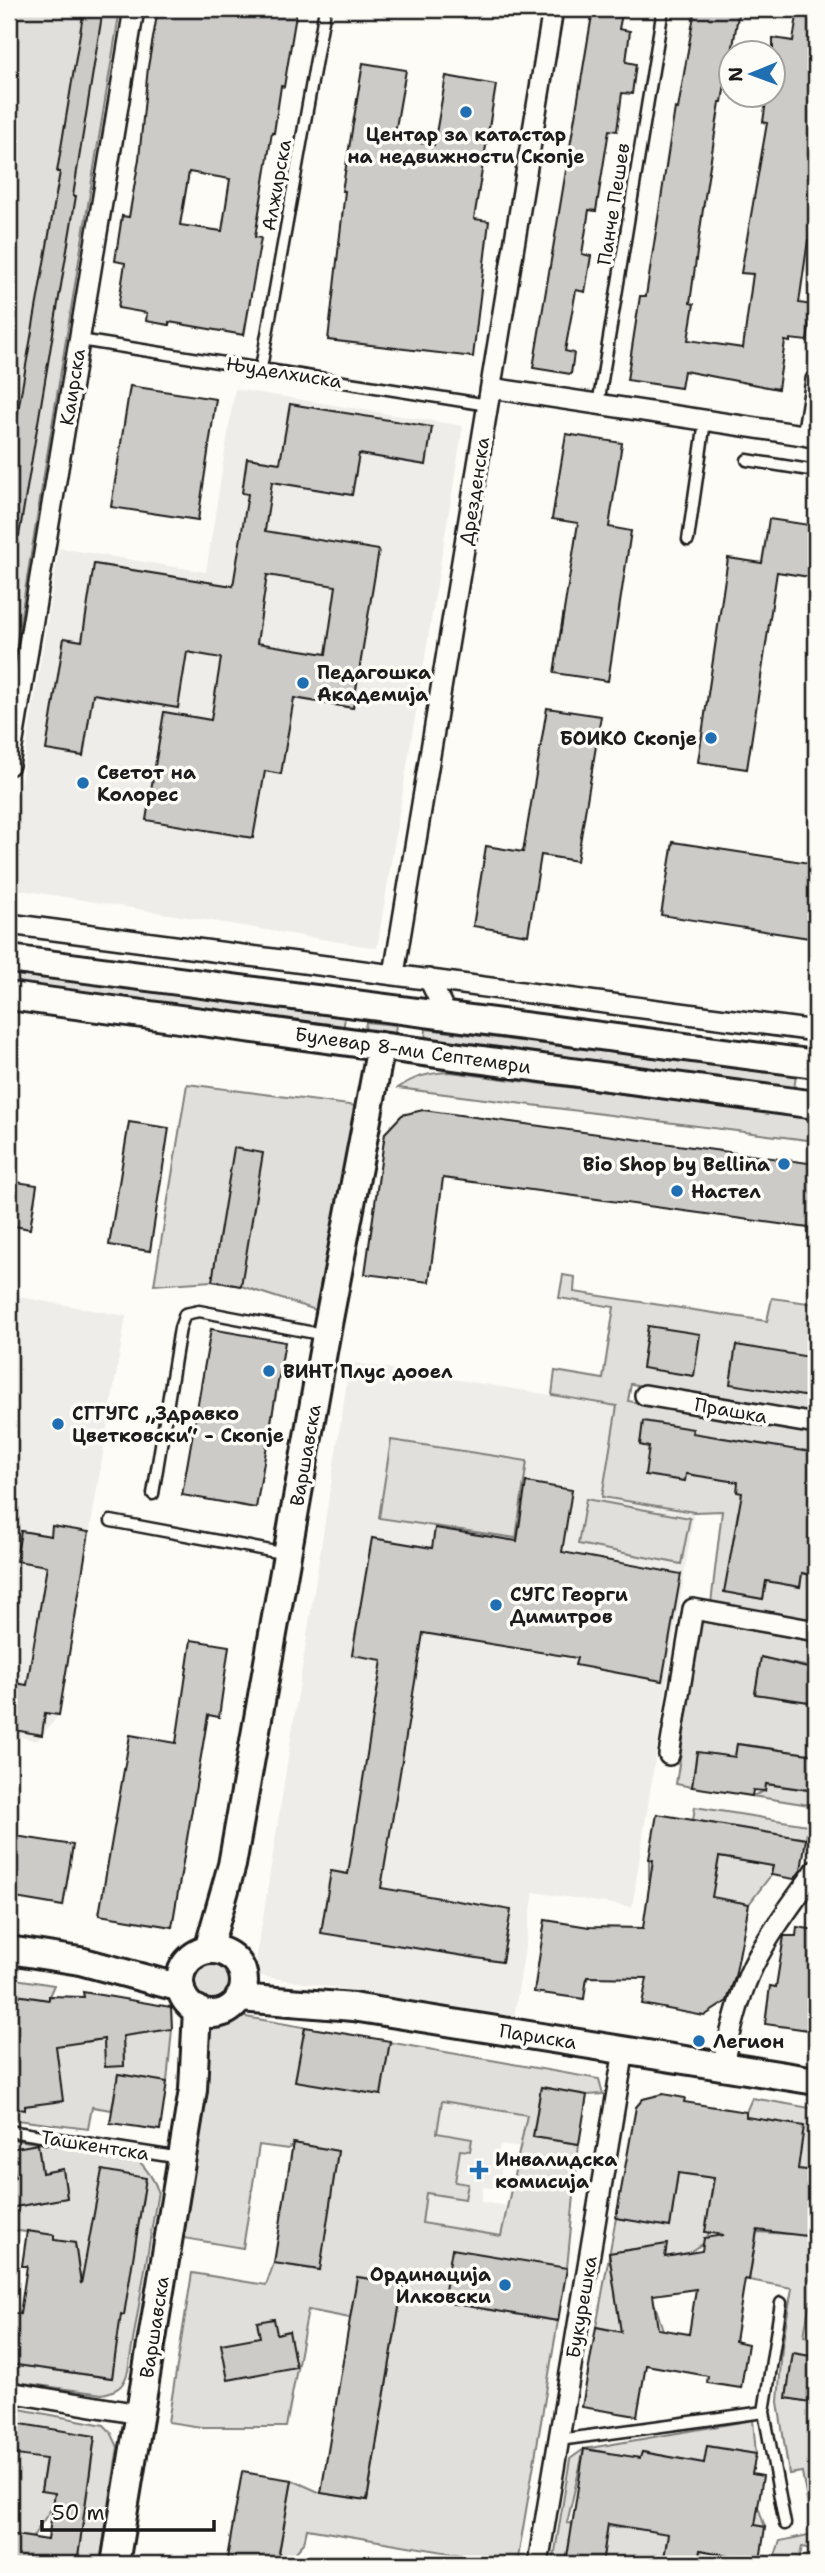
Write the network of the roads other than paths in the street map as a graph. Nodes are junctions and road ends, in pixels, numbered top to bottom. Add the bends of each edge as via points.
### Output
1 (134, 9) edge
2 (325, 9) edge
3 (553, 9) edge
4 (663, 9) edge
5 (80, 340) junction
6 (261, 368) junction
7 (816, 380) edge
8 (489, 397) junction
9 (598, 405) junction
10 (705, 421) junction
11 (812, 436) edge
12 (747, 460) dead end
13 (816, 471) edge
14 (688, 540) dead end
15 (9, 765) edge
16 (9, 924) edge
17 (195, 948) junction
18 (9, 958) edge
19 (394, 974) junction
20 (429, 978) junction
21 (191, 982) junction
22 (9, 996) edge
23 (447, 1016) junction
24 (816, 1031) edge
25 (381, 1046) junction
26 (816, 1064) edge
27 (816, 1105) edge
28 (326, 1335) junction
29 (645, 1395) dead end
30 (816, 1424) edge
31 (153, 1494) dead end
32 (111, 1521) dead end
33 (288, 1554) junction
34 (816, 1631) edge
35 (669, 1755) dead end
36 (816, 1870) edge
37 (9, 1950) edge
38 (213, 1982) junction
39 (624, 2050) junction
40 (722, 2066) junction
41 (816, 2081) edge
42 (9, 2131) edge
43 (182, 2158) junction
44 (781, 2303) dead end
45 (9, 2392) edge
46 (764, 2412) junction
47 (139, 2414) junction
48 (559, 2440) junction
49 (785, 2524) dead end
50 (115, 2564) edge
51 (538, 2564) edge

1 - 5 street, Каирска
2 - 6 lane, Алжирска
3 - 8 street, Дрезденска
4 - 9 lane, Панче Пешев
5 - 6 lane, Њуделхиска
5 - 15 street, Каирска
6 - 8 lane, Њуделхиска
7 - 11 street
8 - 9 street, Њуделхиска
8 - 19 street, Дрезденска
9 - 10 street, Њуделхиска
10 - 11 street, Њуделхиска
10 - 14 lane
12 - 13 lane
16 - 17 street
17 - 19 street
17 - 21 street
18 - 21 street, Булевар 8-ми Септември
19 - 20 street
20 - 23 street
20 - 24 street
21 - 23 street, Булевар 8-ми Септември
22 - 25 street, Булевар 8-ми Септември
23 - 26 street, Булевар 8-ми Септември
25 - 27 street, Булевар 8-ми Септември
25 - 28 street, Варшавска
28 - 31 lane via 199,1311 185,1314
28 - 33 street, Варшавска
29 - 30 street, Прашка
32 - 33 lane
33 - 38 street, Варшавска
34 - 35 street via 692,1609
36 - 40 street via 753,1967
37 - 38 street, Париска
38 - 39 street, Париска
38 - 43 street, Варшавска
39 - 40 street, Париска
39 - 48 street, Букурешка
40 - 41 street, Париска
42 - 43 lane, Ташкентска
43 - 47 street, Варшавска
44 - 46 lane
45 - 47 street
46 - 48 lane
46 - 49 lane
47 - 50 street, Варшавска
48 - 51 street, Букурешка

